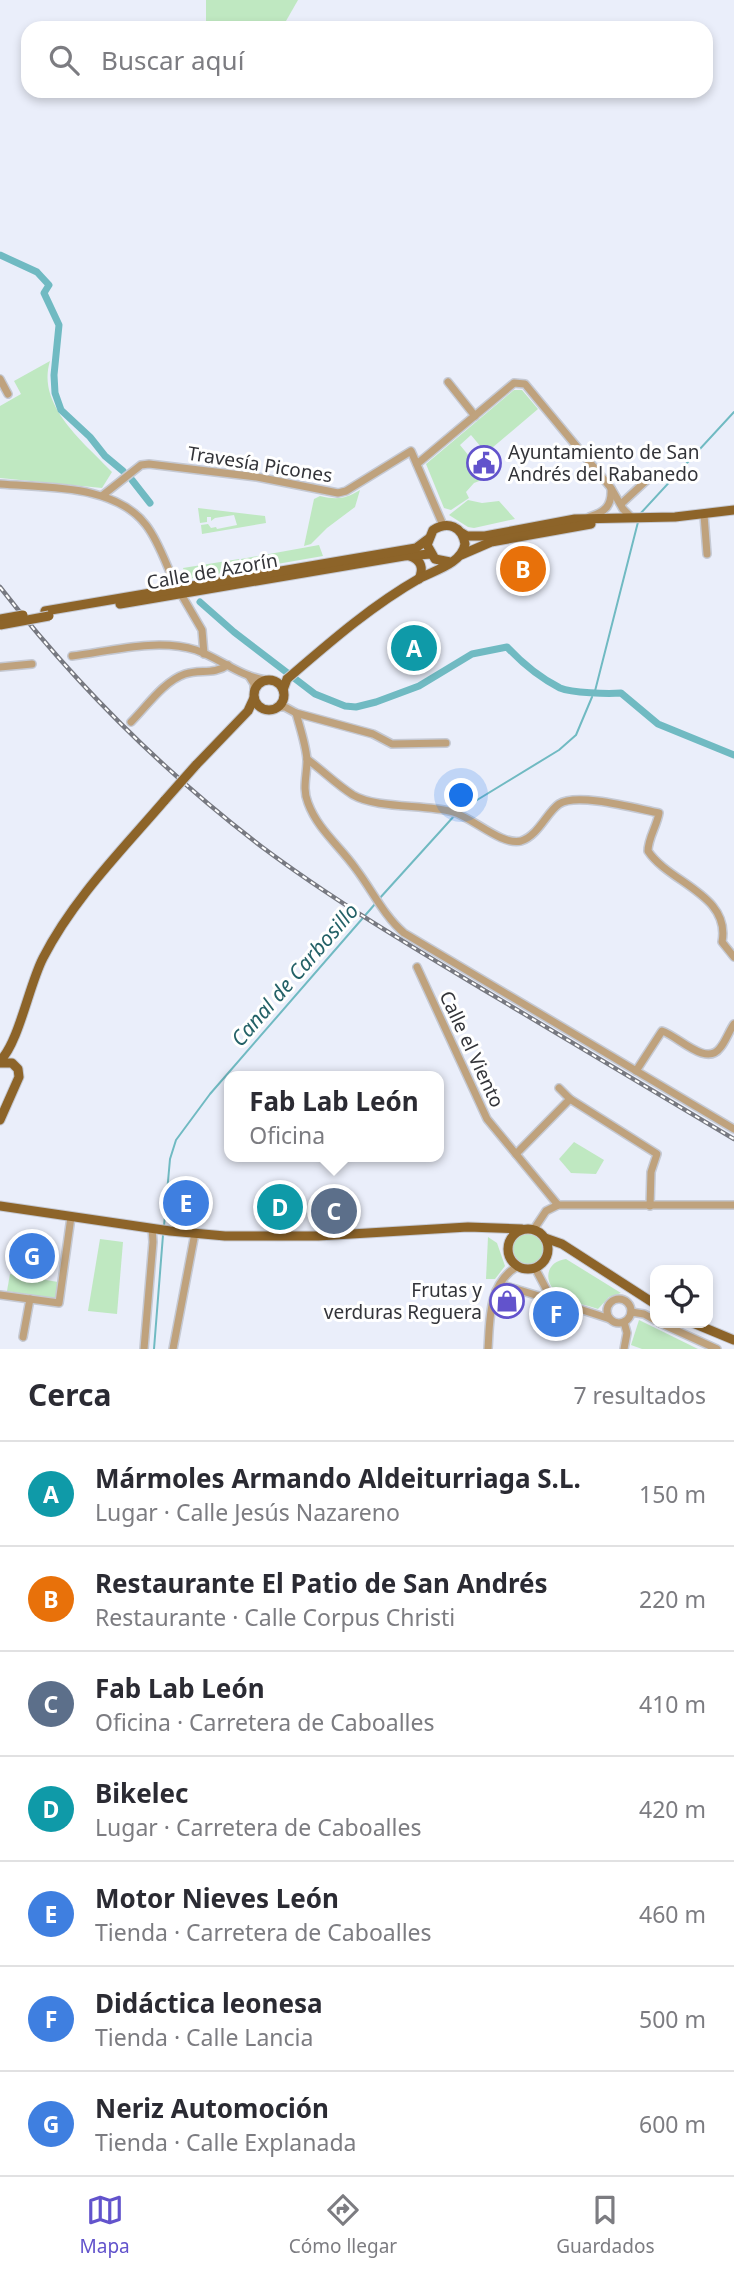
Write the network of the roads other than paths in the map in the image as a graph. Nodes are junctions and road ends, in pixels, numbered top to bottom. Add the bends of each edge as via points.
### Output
1 (0, 379) edge
2 (448, 382) dead end
3 (8, 394) dead end
4 (475, 416) junction
5 (416, 464) junction
6 (648, 479) dead end
7 (0, 484) edge
8 (611, 488) junction
9 (103, 495) junction
10 (621, 504) junction
11 (734, 510) edge
12 (704, 515) junction
13 (575, 519) junction
14 (636, 519) junction
15 (610, 520) junction
16 (443, 525) junction
17 (462, 533) junction
18 (428, 540) junction
19 (431, 554) junction
20 (707, 554) dead end
21 (461, 555) junction
22 (409, 556) junction
23 (450, 562) junction
24 (419, 579) junction
25 (179, 591) junction
26 (47, 614) junction
27 (0, 619) edge
28 (0, 625) edge
29 (204, 654) junction
30 (72, 656) dead end
31 (32, 664) dead end
32 (228, 665) junction
33 (0, 667) edge
34 (249, 675) junction
35 (291, 676) junction
36 (271, 681) junction
37 (254, 694) junction
38 (282, 701) junction
39 (264, 709) junction
40 (248, 711) junction
41 (296, 713) junction
42 (131, 722) dead end
43 (446, 743) dead end
44 (307, 759) junction
45 (734, 957) edge
46 (417, 967) dead end
47 (734, 1024) edge
48 (11, 1045) junction
49 (0, 1062) edge
50 (15, 1066) junction
51 (636, 1071) junction
52 (559, 1088) dead end
53 (570, 1099) junction
54 (0, 1121) edge
55 (734, 1129) edge
56 (516, 1154) junction
57 (558, 1205) junction
58 (734, 1205) edge
59 (0, 1206) edge
60 (650, 1206) junction
61 (71, 1217) junction
62 (488, 1227) junction
63 (155, 1229) junction
64 (522, 1229) junction
65 (534, 1229) junction
66 (195, 1233) junction
67 (545, 1238) junction
68 (508, 1247) junction
69 (573, 1250) junction
70 (546, 1258) junction
71 (518, 1266) junction
72 (535, 1268) junction
73 (496, 1291) junction
74 (0, 1295) edge
75 (30, 1299) junction
76 (552, 1300) junction
77 (650, 1301) edge
78 (631, 1312) junction
79 (650, 1317) edge
80 (611, 1319) junction
81 (624, 1322) junction
82 (671, 1328) edge
83 (705, 1328) edge
84 (23, 1337) dead end
85 (734, 1340) edge
86 (144, 1349) edge
87 (173, 1349) edge
88 (488, 1349) edge
89 (625, 1349) edge
90 (717, 1349) edge

1 - 3 street
2 - 4 street
4 - 5 street
4 - 8 street via 514,383 525,384
5 - 9 street, Travesía Picones via 411,451 338,493 257,477 149,464 141,465
5 - 16 street
6 - 10 street
7 - 9 street
8 - 10 street
8 - 13 street via 606,510
9 - 25 street via 126,506 147,526
10 - 14 street
11 - 12 main road
12 - 14 main road
12 - 20 street
13 - 15 main road
13 - 17 main road via 474,537
14 - 15 main road
15 - 21 main road via 491,542
16 - 17 main road
16 - 18 main road via 433,530
17 - 21 main road
18 - 19 main road
18 - 25 main road, Calle de Azorín via 416,548
19 - 22 main road, Calle de Azorín
19 - 23 main road
19 - 24 main road via 430,566
21 - 23 main road
22 - 24 main road via 421,566
22 - 25 main road, Calle de Azorín
23 - 24 main road
24 - 35 main road via 351,624
25 - 26 main road, Calle de Azorín
25 - 29 street via 202,630
26 - 27 main road, Calle de Azorín, bridge
26 - 28 main road, Calle de Azorín, bridge
29 - 30 street via 176,645
29 - 32 street
31 - 33 street
32 - 34 street
32 - 42 street via 172,681
34 - 36 street
34 - 37 street
35 - 36 main road
35 - 38 main road
36 - 37 main road via 260,683
36 - 38 main road
37 - 39 main road
37 - 40 main road
38 - 39 main road
38 - 41 street
39 - 40 main road
40 - 48 main road, bridge via 165,800 61,927 43,958
41 - 43 street via 373,734 392,744
41 - 44 street
44 - 45 street via 354,796 462,815 510,841 523,841 558,804 576,799 659,813 648,851 711,905 724,926 722,942
44 - 51 street via 307,802 322,830 354,865 389,920
46 - 56 street, Calle el Viento via 488,1119
47 - 51 street via 712,1055 662,1031
48 - 49 main road
48 - 50 main road
49 - 50 main road
50 - 54 main road via 18,1081
51 - 55 street
52 - 53 street
53 - 56 street
53 - 60 street via 657,1154 651,1172
56 - 57 street, Calle el Viento
57 - 60 street
57 - 65 street via 546,1211
58 - 60 street
59 - 61 main road
61 - 63 main road
61 - 75 street via 59,1303
62 - 64 main road
62 - 66 main road via 280,1237
62 - 68 main road
63 - 66 main road
63 - 86 street
64 - 65 main road
64 - 68 main road via 513,1234
65 - 67 main road
66 - 87 street
67 - 69 main road
67 - 70 main road
68 - 71 main road
69 - 70 main road via 557,1251
69 - 77 main road
70 - 72 main road
71 - 72 main road
71 - 73 street via 507,1273
72 - 76 street
73 - 76 street via 506,1286
73 - 88 street
74 - 75 street
75 - 84 street
76 - 80 street
78 - 79 street
78 - 80 street via 628,1303 615,1300 608,1311
78 - 81 street
80 - 81 street
81 - 89 street
82 - 90 street
83 - 85 main road

